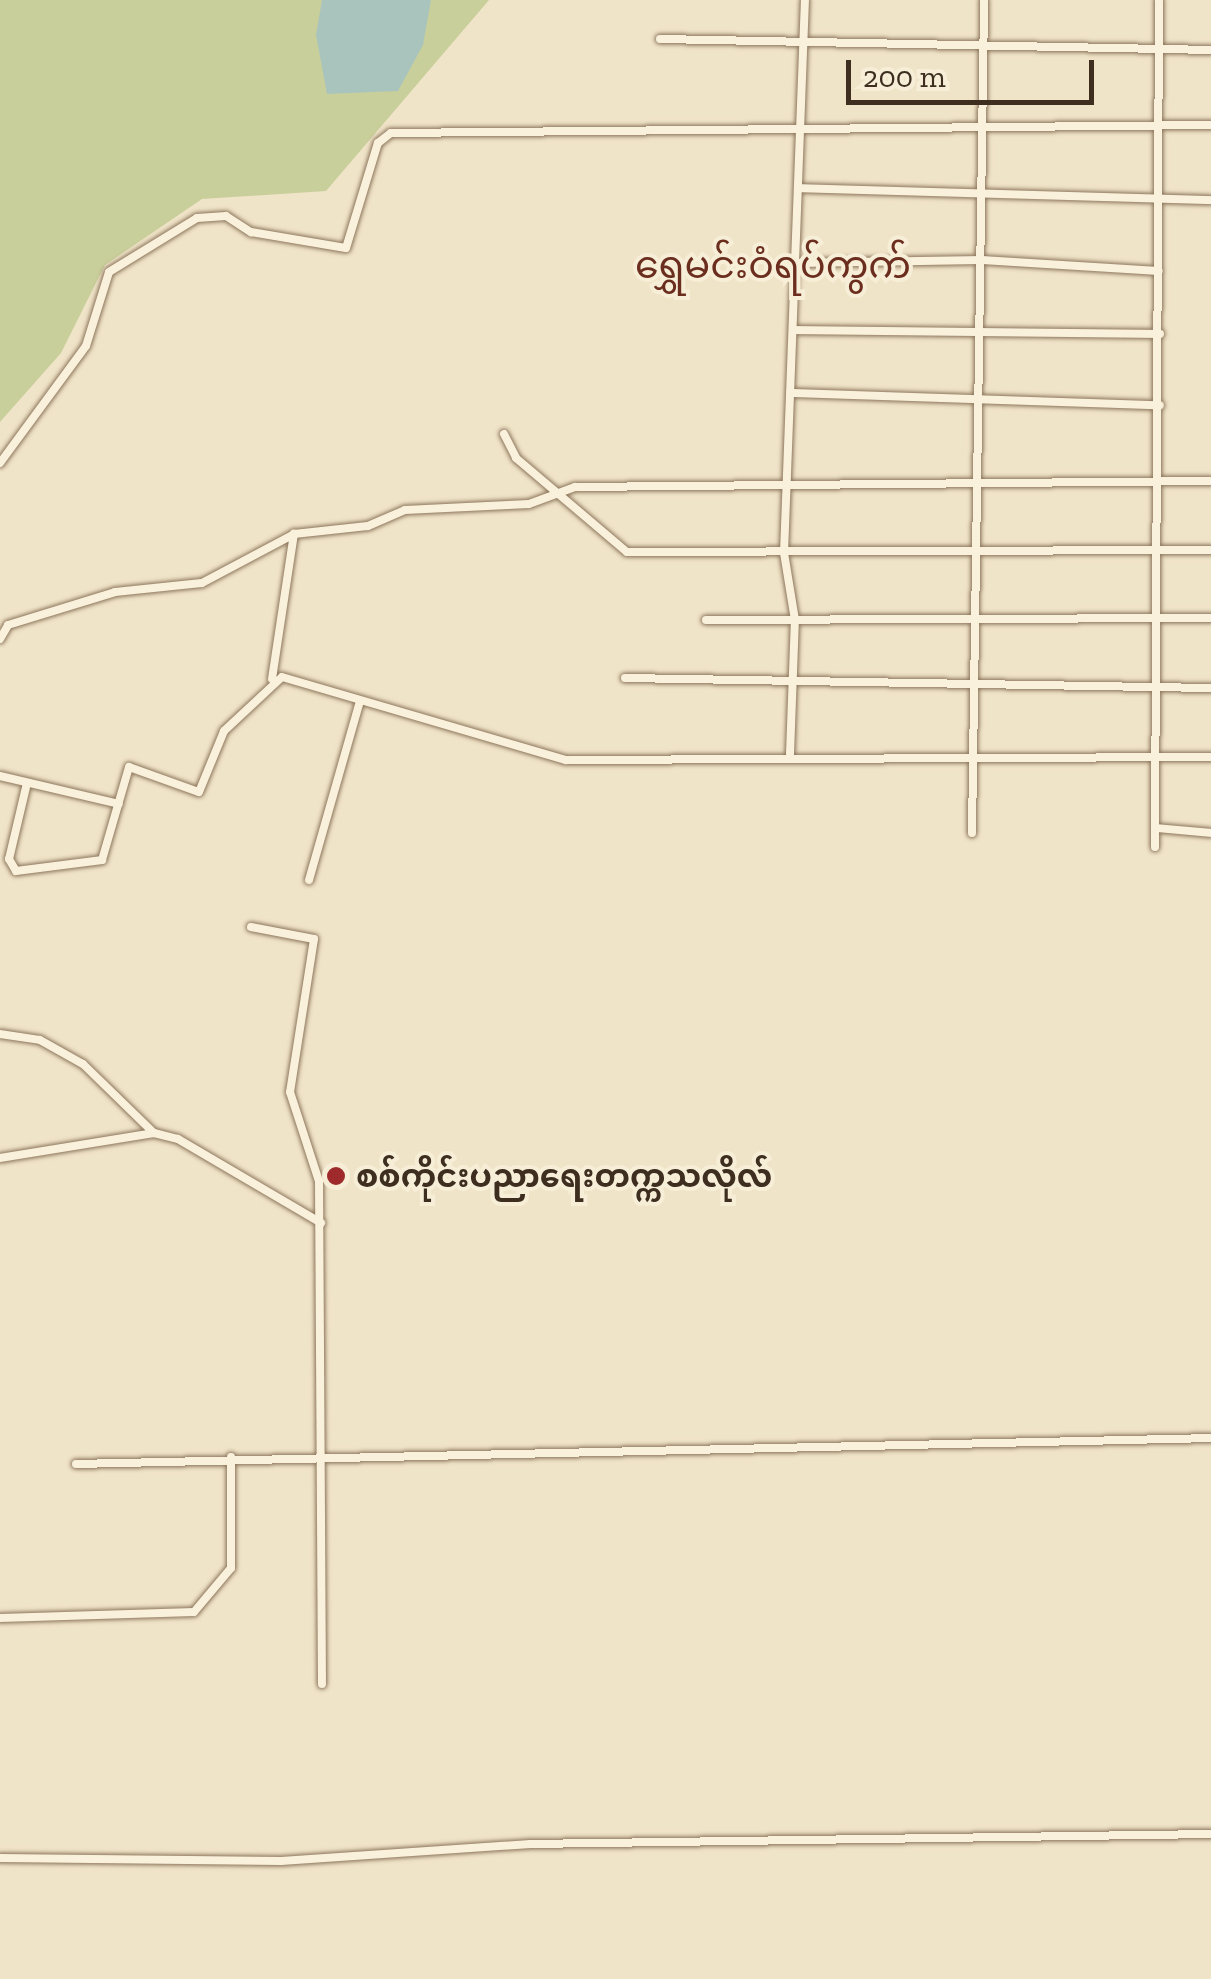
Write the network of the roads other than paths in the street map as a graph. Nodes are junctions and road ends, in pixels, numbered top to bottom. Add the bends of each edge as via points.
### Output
1 (805, 0) edge
2 (984, 0) edge
3 (1159, 0) edge
4 (660, 39) dead end
5 (803, 40) junction
6 (984, 44) junction
7 (1160, 50) junction
8 (1211, 50) edge
9 (983, 120) junction
10 (800, 122) junction
11 (1160, 125) junction
12 (1211, 125) edge
13 (798, 188) junction
14 (982, 198) junction
15 (1160, 200) junction
16 (1211, 200) edge
17 (982, 260) junction
18 (795, 263) junction
19 (1159, 271) junction
20 (793, 330) junction
21 (981, 332) junction
22 (1160, 334) junction
23 (790, 393) junction
24 (980, 404) junction
25 (1160, 405) junction
26 (504, 434) dead end
27 (0, 464) edge
28 (978, 480) junction
29 (1163, 482) junction
30 (1211, 482) edge
31 (787, 483) junction
32 (558, 497) junction
33 (294, 534) junction
34 (1164, 550) junction
35 (1211, 550) edge
36 (784, 553) junction
37 (977, 555) junction
38 (976, 618) junction
39 (1162, 618) junction
40 (1211, 618) edge
41 (706, 620) dead end
42 (795, 620) junction
43 (0, 639) edge
44 (625, 678) dead end
45 (272, 679) junction
46 (791, 684) junction
47 (1160, 688) junction
48 (1211, 688) edge
49 (975, 690) junction
50 (360, 701) junction
51 (790, 754) junction
52 (974, 756) junction
53 (1211, 757) edge
54 (1158, 758) junction
55 (0, 776) edge
56 (26, 782) junction
57 (119, 804) junction
58 (1156, 828) junction
59 (972, 833) dead end
60 (1211, 833) edge
61 (1155, 848) dead end
62 (309, 880) dead end
63 (251, 928) dead end
64 (0, 1034) edge
65 (154, 1133) junction
66 (0, 1158) edge
67 (321, 1223) junction
68 (1211, 1438) edge
69 (319, 1455) junction
70 (231, 1457) junction
71 (76, 1464) dead end
72 (0, 1618) edge
73 (322, 1684) dead end
74 (1211, 1834) edge
75 (0, 1858) edge

1 - 5 street
2 - 6 street
3 - 7 street
4 - 5 street
5 - 6 street
5 - 10 street
6 - 7 street
6 - 9 street
7 - 8 street
7 - 11 street
9 - 10 street
9 - 11 street
9 - 14 street
10 - 13 street
10 - 27 street via 390,133 378,144 346,248 251,232 226,216 197,218 110,272 86,346
11 - 12 street
11 - 15 street
13 - 14 street
13 - 18 street
14 - 15 street
14 - 17 street
15 - 16 street
15 - 19 street
17 - 18 street
17 - 19 street
17 - 21 street
18 - 20 street
19 - 22 street
20 - 21 street
20 - 23 street
21 - 22 street
21 - 24 street
22 - 25 street
23 - 24 street
23 - 31 street
24 - 25 street
24 - 28 street
25 - 29 street
26 - 32 street
28 - 29 street
28 - 31 street
28 - 37 street
29 - 30 street
29 - 34 street
31 - 32 street via 575,487
31 - 36 street
32 - 33 street via 405,510 368,526
32 - 36 street via 627,552
33 - 43 street via 202,583 115,592 8,625
33 - 45 street
34 - 35 street
34 - 37 street
34 - 39 street
36 - 37 street
36 - 42 street
37 - 38 street
38 - 39 street
38 - 42 street
38 - 49 street
39 - 40 street
39 - 47 street
41 - 42 street
42 - 46 street
44 - 46 street
45 - 50 street
45 - 57 street via 224,732 199,792 137,765 126,773
46 - 49 street
46 - 51 street
47 - 48 street
47 - 49 street
47 - 54 street
49 - 52 street
50 - 51 street via 566,760
50 - 62 street
51 - 52 street
52 - 54 street
52 - 59 street
53 - 54 street
54 - 58 street
55 - 56 street
56 - 57 street
56 - 57 street via 9,859 16,871 102,860
58 - 60 street
58 - 61 street
63 - 67 street via 314,939 290,1092 319,1181
64 - 65 street via 40,1040 83,1064
65 - 66 street
65 - 67 street via 178,1138
67 - 69 street
68 - 69 street
69 - 70 street
69 - 73 street
70 - 71 street
70 - 72 street via 231,1568 194,1612
74 - 75 street via 530,1844 281,1861

